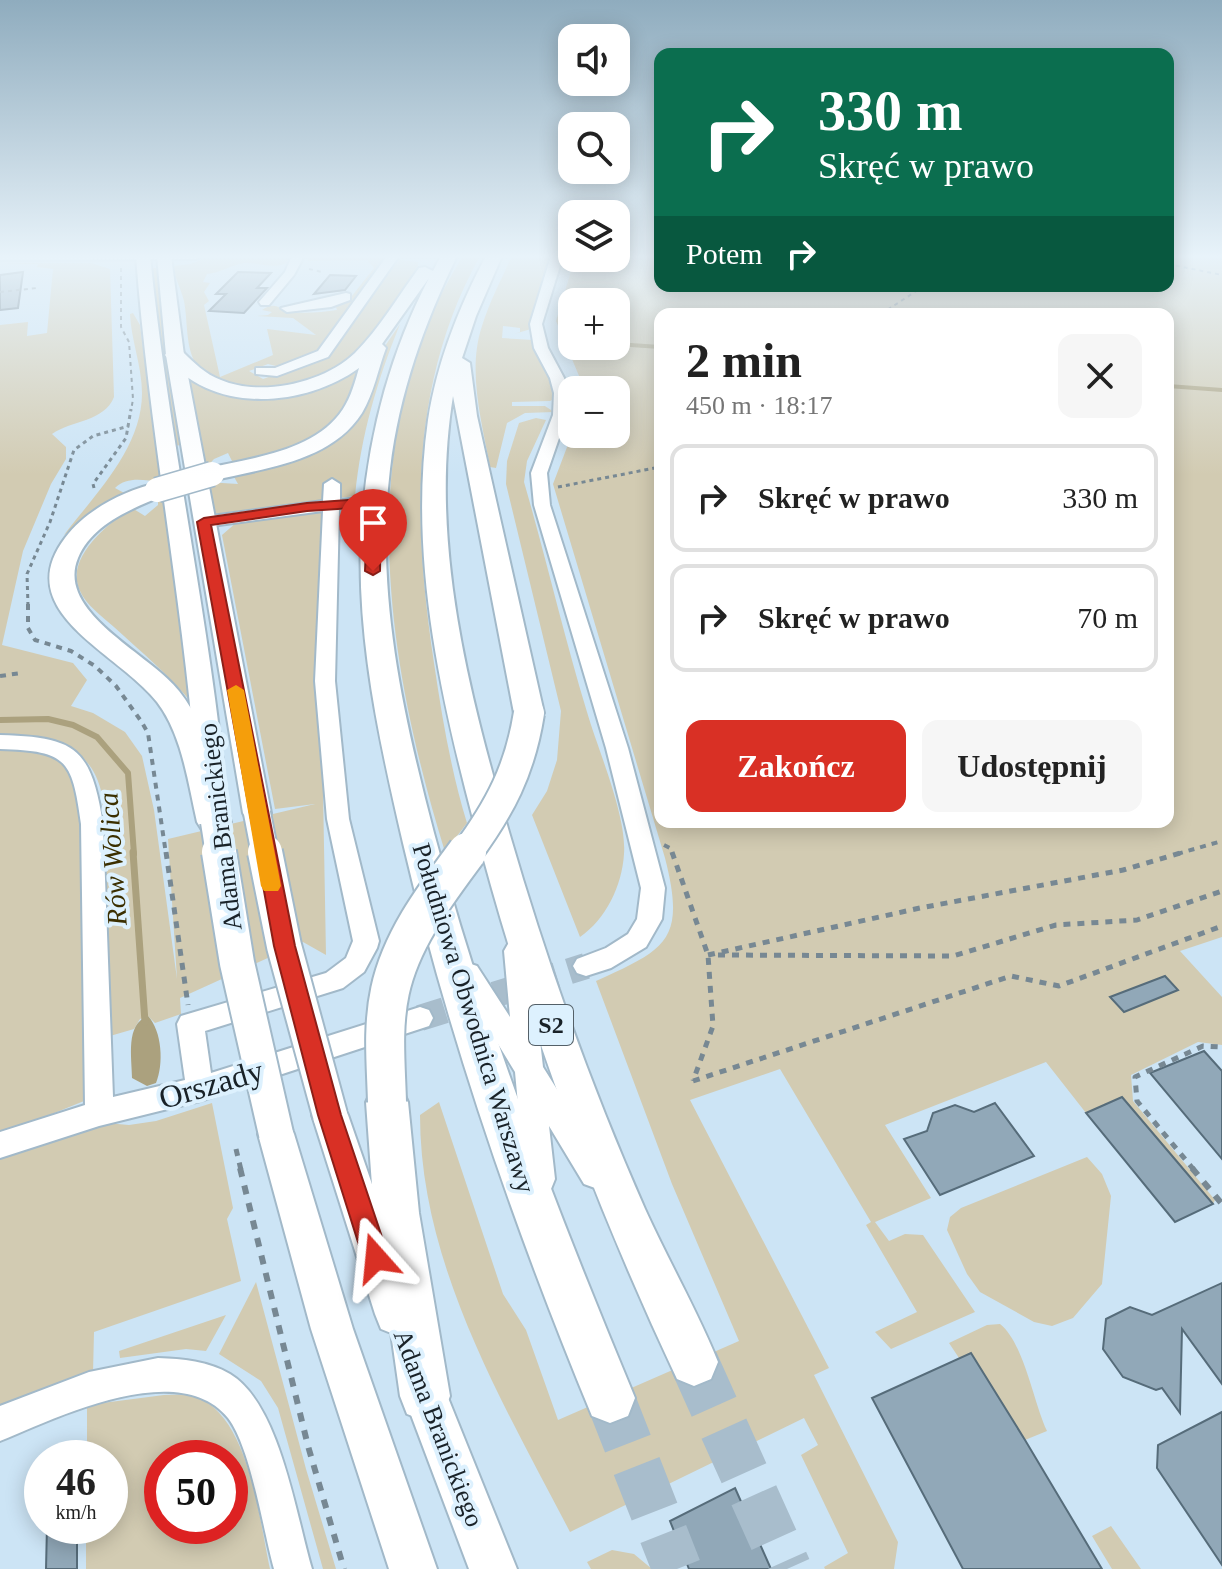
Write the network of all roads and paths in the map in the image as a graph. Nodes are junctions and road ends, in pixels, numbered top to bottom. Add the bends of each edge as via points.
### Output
1 (122, 329) edge
2 (151, 329) edge
3 (169, 329) edge
4 (341, 329) edge
5 (415, 329) edge
6 (460, 329) edge
7 (537, 329) edge
8 (383, 330) joint
9 (458, 336) junction
10 (175, 355) junction
11 (261, 371) dead end
12 (129, 426) junction
13 (654, 468) edge
14 (94, 488) dead end
15 (547, 489) dead end
16 (332, 494) junction
17 (375, 502) junction
18 (204, 522) junction
19 (21, 673) dead end
20 (0, 676) edge
21 (0, 742) edge
22 (214, 822) junction
23 (1222, 841) edge
24 (657, 842) dead end
25 (1222, 891) edge
26 (513, 905) junction
27 (1222, 926) edge
28 (442, 931) junction
29 (708, 955) junction
30 (586, 966) tunnel mouth
31 (420, 1018) tunnel mouth
32 (190, 1024) junction
33 (1222, 1047) edge
34 (527, 1069) junction
35 (200, 1089) junction
36 (99, 1113) junction
37 (0, 1145) edge
38 (236, 1149) dead end
39 (1222, 1204) edge
40 (630, 1229) junction
41 (550, 1256) junction
42 (694, 1362) tunnel mouth
43 (425, 1396) junction
44 (610, 1398) tunnel mouth
45 (0, 1424) edge
46 (293, 1569) edge
47 (344, 1569) edge
48 (413, 1569) edge
49 (493, 1569) edge

1 - 12 path via 129,342 134,392
2 - 22 main road, Adama Branickiego via 205,696
3 - 10 main road, Adama Branickiego
4 - 11 street via 323,354 277,372
5 - 17 highway, Południowa Obwodnica Warszawy via 382,447
6 - 9 highway, S2
7 - 30 street via 561,393 560,415 539,473 542,505 617,748 653,888 654,908 641,937
8 - 10 highway via 350,368 293,389 212,386 189,372
8 - 22 highway, bridge via 343,426 306,447 157,490 105,515 76,539 60,573 69,605 153,679 177,708
9 - 26 highway, S2 via 447,374 436,458 441,575 460,712
9 - 43 highway, bridge via 466,416 529,713 514,780 431,904 393,976 386,1037 393,1201
10 - 18 main road, Adama Branickiego
12 - 14 path
12 - 32 path via 93,436 74,450 47,531 30,562 25,585 28,628 35,640 92,665 130,701 148,733
13 - 15 path
16 - 17 street
16 - 18 street
16 - 32 street via 325,681 338,819 364,951 352,969 334,981
17 - 28 highway, Południowa Obwodnica Warszawy via 373,571 390,712
18 - 43 main road, Adama Branickiego, bridge via 284,946 330,1115
19 - 20 path
21 - 36 street via 58,749 82,769 87,784
22 - 48 main road, Adama Branickiego, bridge via 240,977 276,1134 332,1329
23 - 29 path via 1123,870
24 - 29 path via 670,848
25 - 29 path via 1137,920 1056,925 953,956
26 - 34 street
26 - 40 highway, S2 via 562,1058
27 - 29 path via 1059,986 1011,976 693,1081 713,1026
28 - 34 street
28 - 41 highway, Południowa Obwodnica Warszawy
31 - 35 street, Orszady
32 - 35 street
33 - 39 path via 1203,1046 1135,1077 1137,1101
34 - 40 street
34 - 41 street
35 - 36 street, Orszady
36 - 37 street, Orszady
38 - 47 path via 308,1446
40 - 42 highway, S2
41 - 44 highway, Południowa Obwodnica Warszawy
43 - 49 main road, Adama Branickiego
45 - 46 street via 91,1389 154,1375 184,1376 224,1390 240,1407 257,1447

